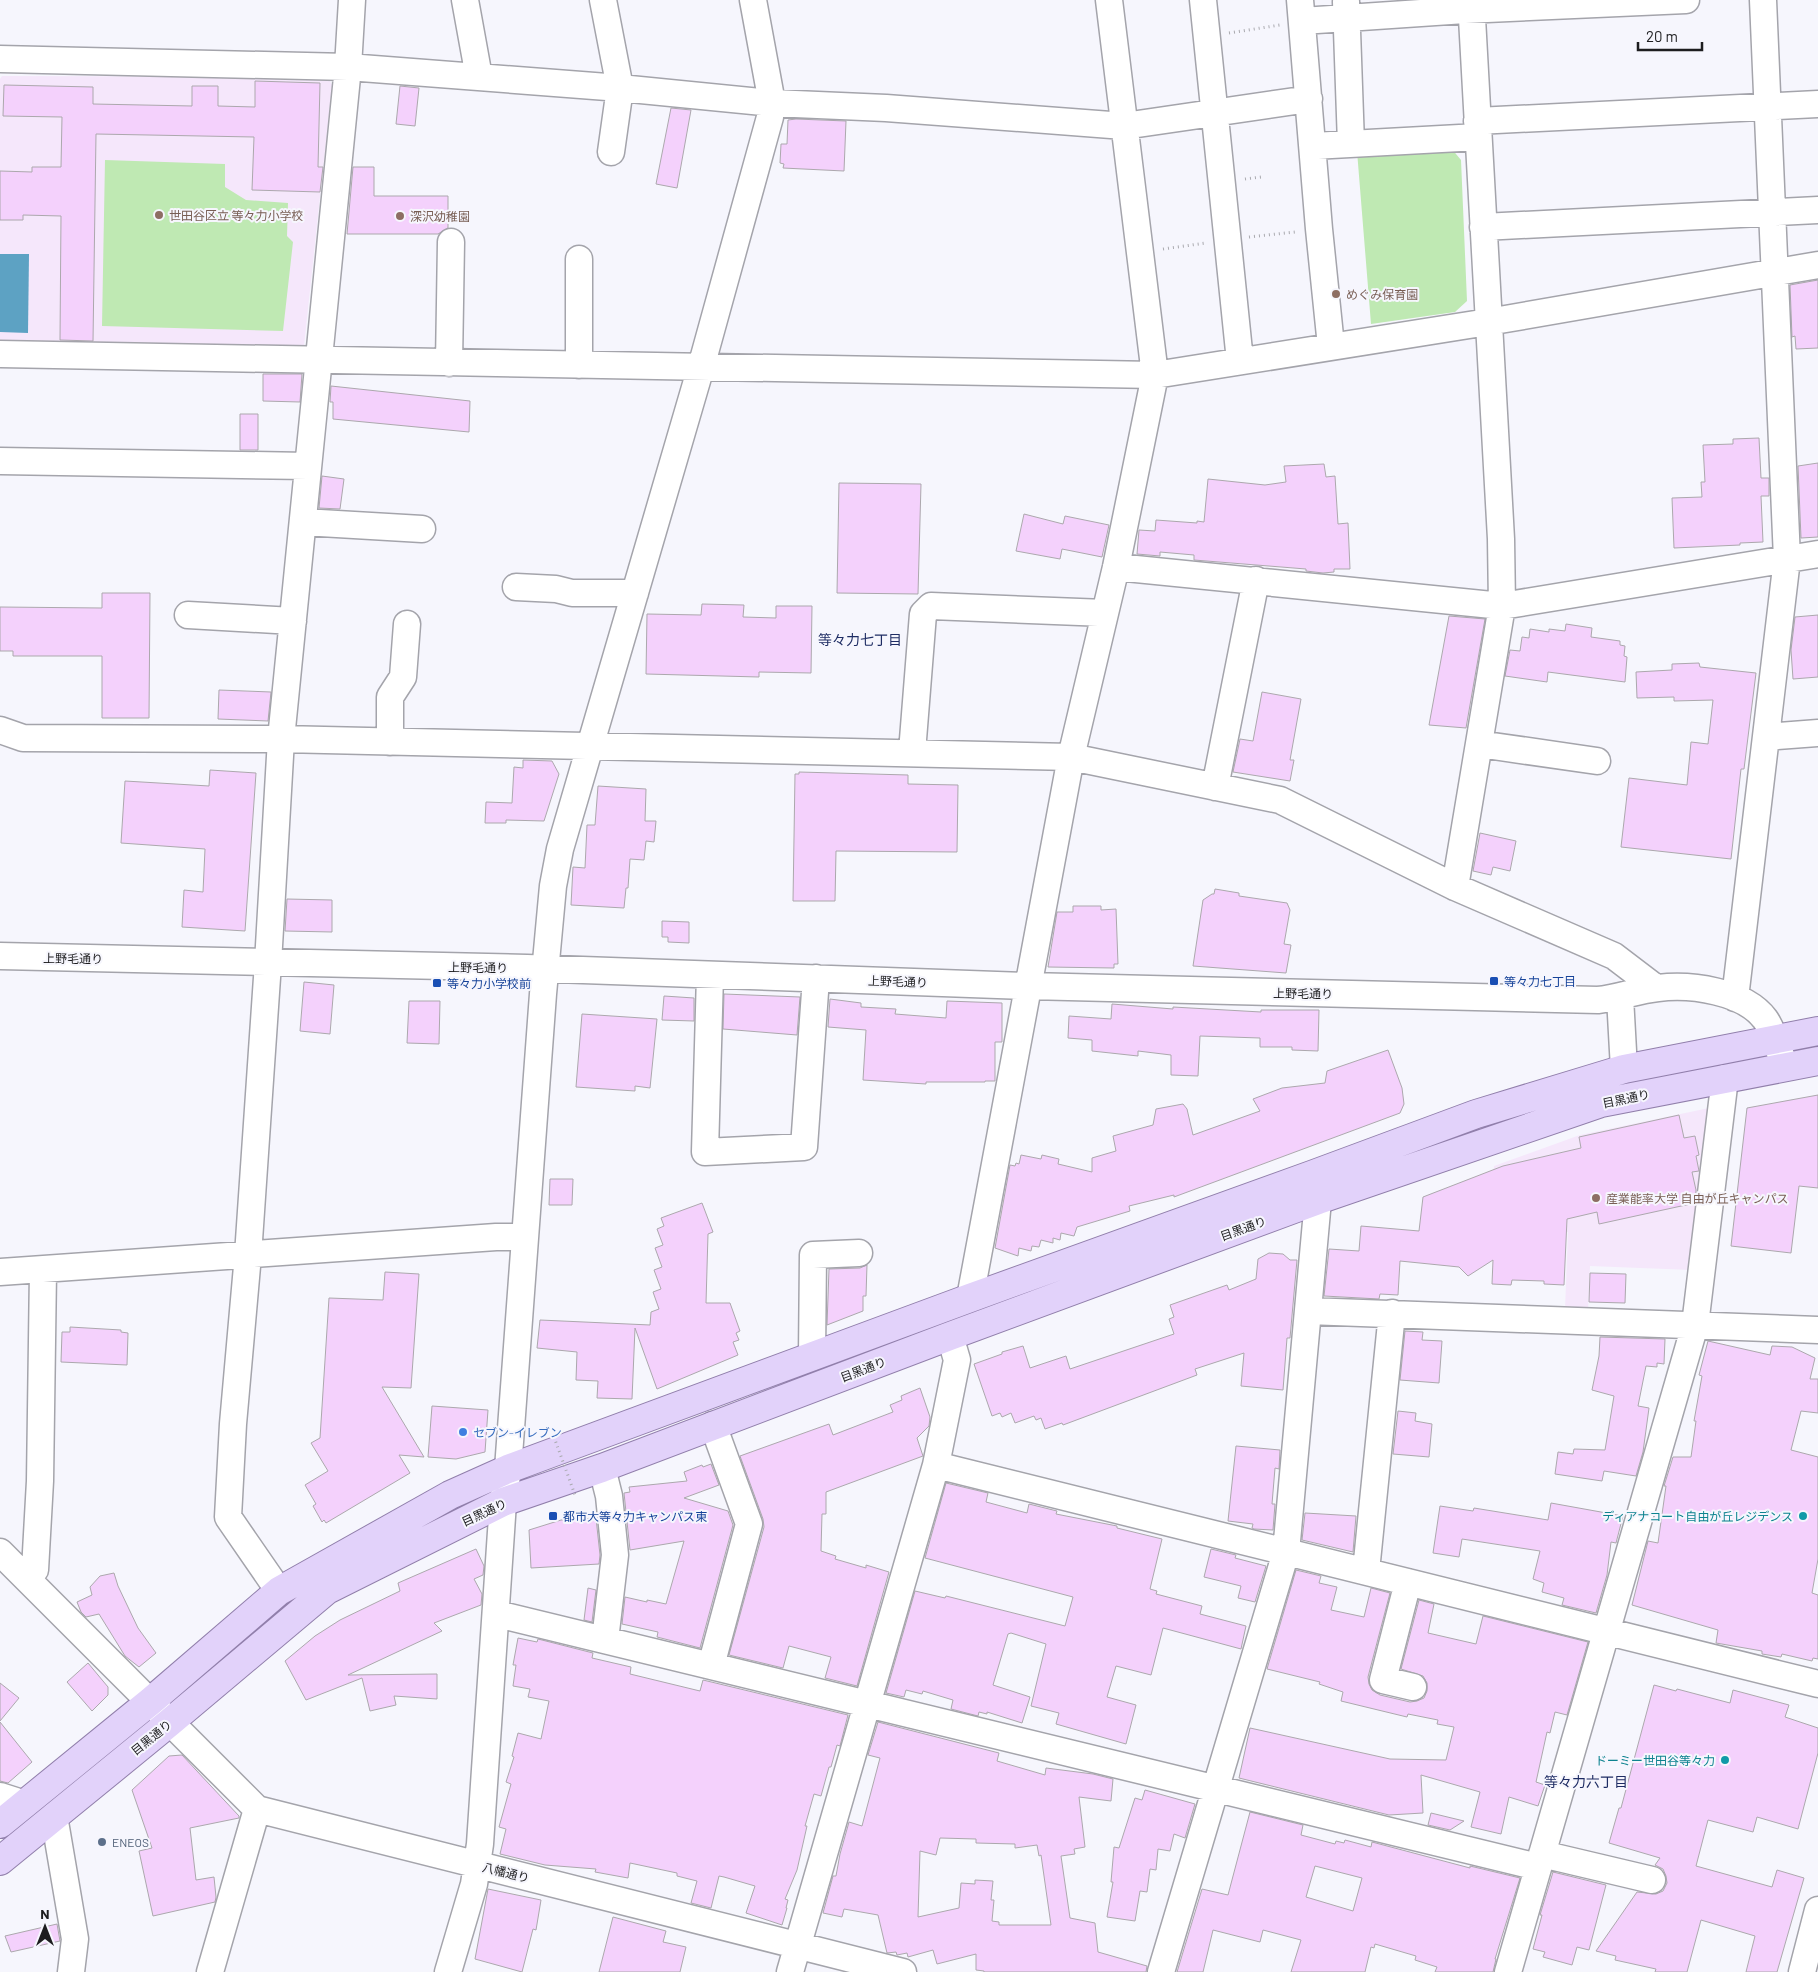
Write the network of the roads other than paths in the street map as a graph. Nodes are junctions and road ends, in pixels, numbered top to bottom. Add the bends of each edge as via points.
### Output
1 (352, 0) edge
2 (465, 0) edge
3 (603, 0) edge
4 (753, 0) edge
5 (1109, 0) edge
6 (1203, 0) edge
7 (1686, 0) edge
8 (1763, 0) edge
9 (1469, 6) edge
10 (1346, 9) edge
11 (1301, 11) edge
12 (0, 59) edge
13 (348, 67) junction
14 (479, 77) junction
15 (620, 88) junction
16 (1308, 99) junction
17 (772, 103) junction
18 (1818, 104) edge
19 (1767, 106) junction
20 (1215, 113) junction
21 (1124, 126) junction
22 (1478, 129) junction
23 (1351, 144) junction
24 (1312, 146) junction
25 (611, 152) dead end
26 (1818, 210) edge
27 (1772, 212) junction
28 (1483, 227) junction
29 (451, 242) dead end
30 (580, 258) dead end
31 (1818, 265) edge
32 (1775, 273) junction
33 (1488, 322) junction
34 (1331, 346) junction
35 (0, 354) edge
36 (318, 361) junction
37 (1240, 361) junction
38 (449, 363) junction
39 (580, 365) junction
40 (701, 367) junction
41 (1155, 375) junction
42 (0, 461) edge
43 (308, 466) junction
44 (302, 522) junction
45 (422, 529) dead end
46 (1818, 554) edge
47 (1787, 559) junction
48 (1116, 567) junction
49 (1256, 580) junction
50 (516, 587) dead end
51 (635, 593) junction
52 (1502, 606) junction
53 (1105, 613) junction
54 (188, 615) dead end
55 (293, 622) junction
56 (406, 624) dead end
57 (0, 730) edge
58 (1818, 733) edge
59 (1766, 737) junction
60 (281, 739) junction
61 (390, 742) junction
62 (1479, 744) junction
63 (590, 745) junction
64 (912, 752) junction
65 (1071, 756) junction
66 (1597, 761) dead end
67 (1215, 787) junction
68 (1455, 887) junction
69 (0, 956) edge
70 (268, 963) junction
71 (545, 969) junction
72 (710, 975) junction
73 (816, 978) junction
74 (1028, 986) junction
75 (1656, 988) junction
76 (1620, 997) junction
77 (1735, 998) junction
78 (1818, 1031) edge
79 (1775, 1038) junction
80 (1818, 1061) edge
81 (1784, 1066) junction
82 (1624, 1069) junction
83 (1725, 1078) junction
84 (1318, 1200) junction
85 (525, 1237) junction
86 (859, 1253) dead end
87 (248, 1255) junction
88 (42, 1271) junction
89 (0, 1272) edge
90 (970, 1298) junction
91 (1308, 1311) junction
92 (1392, 1313) junction
93 (1694, 1325) junction
94 (1818, 1330) edge
95 (950, 1336) junction
96 (812, 1356) junction
97 (713, 1425) junction
98 (936, 1464) junction
99 (602, 1468) junction
100 (508, 1469) junction
101 (503, 1502) junction
102 (0, 1552) edge
103 (1286, 1552) junction
104 (1366, 1572) junction
105 (28, 1578) junction
106 (1408, 1582) junction
107 (279, 1591) junction
108 (497, 1614) junction
109 (1606, 1631) junction
110 (605, 1640) junction
111 (712, 1666) junction
112 (1818, 1684) edge
113 (1413, 1686) dead end
114 (151, 1701) junction
115 (868, 1704) junction
116 (169, 1723) junction
117 (1214, 1788) junction
118 (12, 1800) edge
119 (257, 1808) junction
120 (54, 1816) junction
121 (0, 1824) edge
122 (0, 1861) edge
123 (1540, 1861) junction
124 (478, 1865) junction
125 (1652, 1880) dead end
126 (1816, 1925) edge
127 (798, 1946) junction
128 (71, 1972) edge
129 (210, 1972) edge
130 (448, 1972) edge
131 (790, 1972) edge
132 (903, 1972) edge
133 (1161, 1972) edge
134 (1508, 1972) edge
135 (1802, 1972) edge

1 - 13 street
2 - 14 street
3 - 15 street
4 - 17 street
5 - 21 street
6 - 20 street
7 - 9 street
8 - 19 street
9 - 10 street
9 - 22 street
10 - 11 street
10 - 23 street
11 - 16 street
12 - 13 street
13 - 14 street
13 - 36 street
14 - 15 street
15 - 17 street
15 - 25 street
16 - 20 street
16 - 24 street
17 - 21 street
17 - 40 street
18 - 19 street
19 - 22 street
19 - 27 street
20 - 21 street
20 - 37 street
21 - 41 street
22 - 23 street
22 - 28 street
23 - 24 street
24 - 34 street
26 - 27 street
27 - 28 street
27 - 32 street
28 - 33 street
29 - 38 street
30 - 39 street
31 - 32 street
32 - 33 street
32 - 47 street
33 - 34 street
33 - 52 street
34 - 37 street
35 - 36 street
36 - 38 street
36 - 43 street
37 - 41 street
38 - 39 street
39 - 40 street
40 - 41 street
40 - 51 street
41 - 48 street
42 - 43 street
43 - 44 street
44 - 45 street
44 - 55 street
46 - 47 street
47 - 52 street
47 - 59 street
48 - 49 street
48 - 53 street
49 - 52 street
49 - 67 street
50 - 51 street via 572,593
51 - 63 street
52 - 62 street
53 - 64 street via 931,606 923,614
53 - 65 street
54 - 55 street
55 - 60 street
56 - 61 street via 403,677 390,697
57 - 60 street via 23,738
58 - 59 street
59 - 77 street
60 - 61 street
60 - 70 street
61 - 63 street
62 - 66 street
62 - 68 street
63 - 64 street
63 - 71 street via 560,849
64 - 65 street
65 - 67 street
65 - 74 street
67 - 68 street via 1280,800
68 - 75 street via 1614,956
69 - 70 street, 上野毛通り
70 - 71 street, 上野毛通り
70 - 87 street
71 - 72 street, 上野毛通り
71 - 85 street
72 - 73 street, 上野毛通り
72 - 73 street via 705,1152 804,1147
73 - 74 street, 上野毛通り
74 - 76 street, 上野毛通り via 1598,1000
74 - 90 street
75 - 76 street, 上野毛通り
75 - 77 street, 上野毛通り via 1697,988
76 - 82 street
77 - 79 street, 上野毛通り via 1765,1019
78 - 79 main road
79 - 81 street, 上野毛通り
79 - 82 main road
80 - 81 main road, 目黒通り
81 - 83 main road, 目黒通り
82 - 90 main road via 1476,1114
83 - 84 main road, 目黒通り via 1601,1103
83 - 93 street
84 - 91 street
84 - 95 main road, 目黒通り
85 - 87 street
85 - 100 street
86 - 96 street via 813,1255
87 - 88 street
87 - 107 street via 228,1518
88 - 89 street
88 - 105 street via 40,1481 34,1570
90 - 96 main road
91 - 92 street
91 - 103 street
92 - 93 street
92 - 104 street
93 - 94 street
93 - 109 street
95 - 97 main road, 目黒通り
95 - 98 street via 957,1360
96 - 100 main road
97 - 99 main road, 目黒通り
97 - 111 street via 749,1524
98 - 103 street
98 - 115 street
99 - 101 main road, 目黒通り
99 - 110 street via 609,1496 615,1555
100 - 101 street
100 - 107 main road via 450,1495
101 - 108 street
101 - 116 main road, 目黒通り via 327,1590
102 - 105 street, 八幡通り
103 - 104 street
103 - 117 street
104 - 106 street
105 - 114 street, 八幡通り
106 - 109 street
106 - 113 street via 1383,1680
107 - 114 main road
108 - 110 street
108 - 124 street
109 - 112 street
109 - 123 street
110 - 111 street
111 - 115 street
114 - 116 street, 八幡通り
114 - 118 main road
115 - 117 street
115 - 127 street
116 - 119 street, 八幡通り
116 - 120 main road, 目黒通り
117 - 123 street
117 - 133 street
118 - 121 main road
119 - 124 street, 八幡通り
119 - 129 street
120 - 122 main road, 目黒通り
120 - 128 street via 75,1939
123 - 125 street
123 - 134 street
124 - 127 street, 八幡通り
124 - 130 street
126 - 135 street
127 - 131 street
127 - 132 street, 八幡通り

